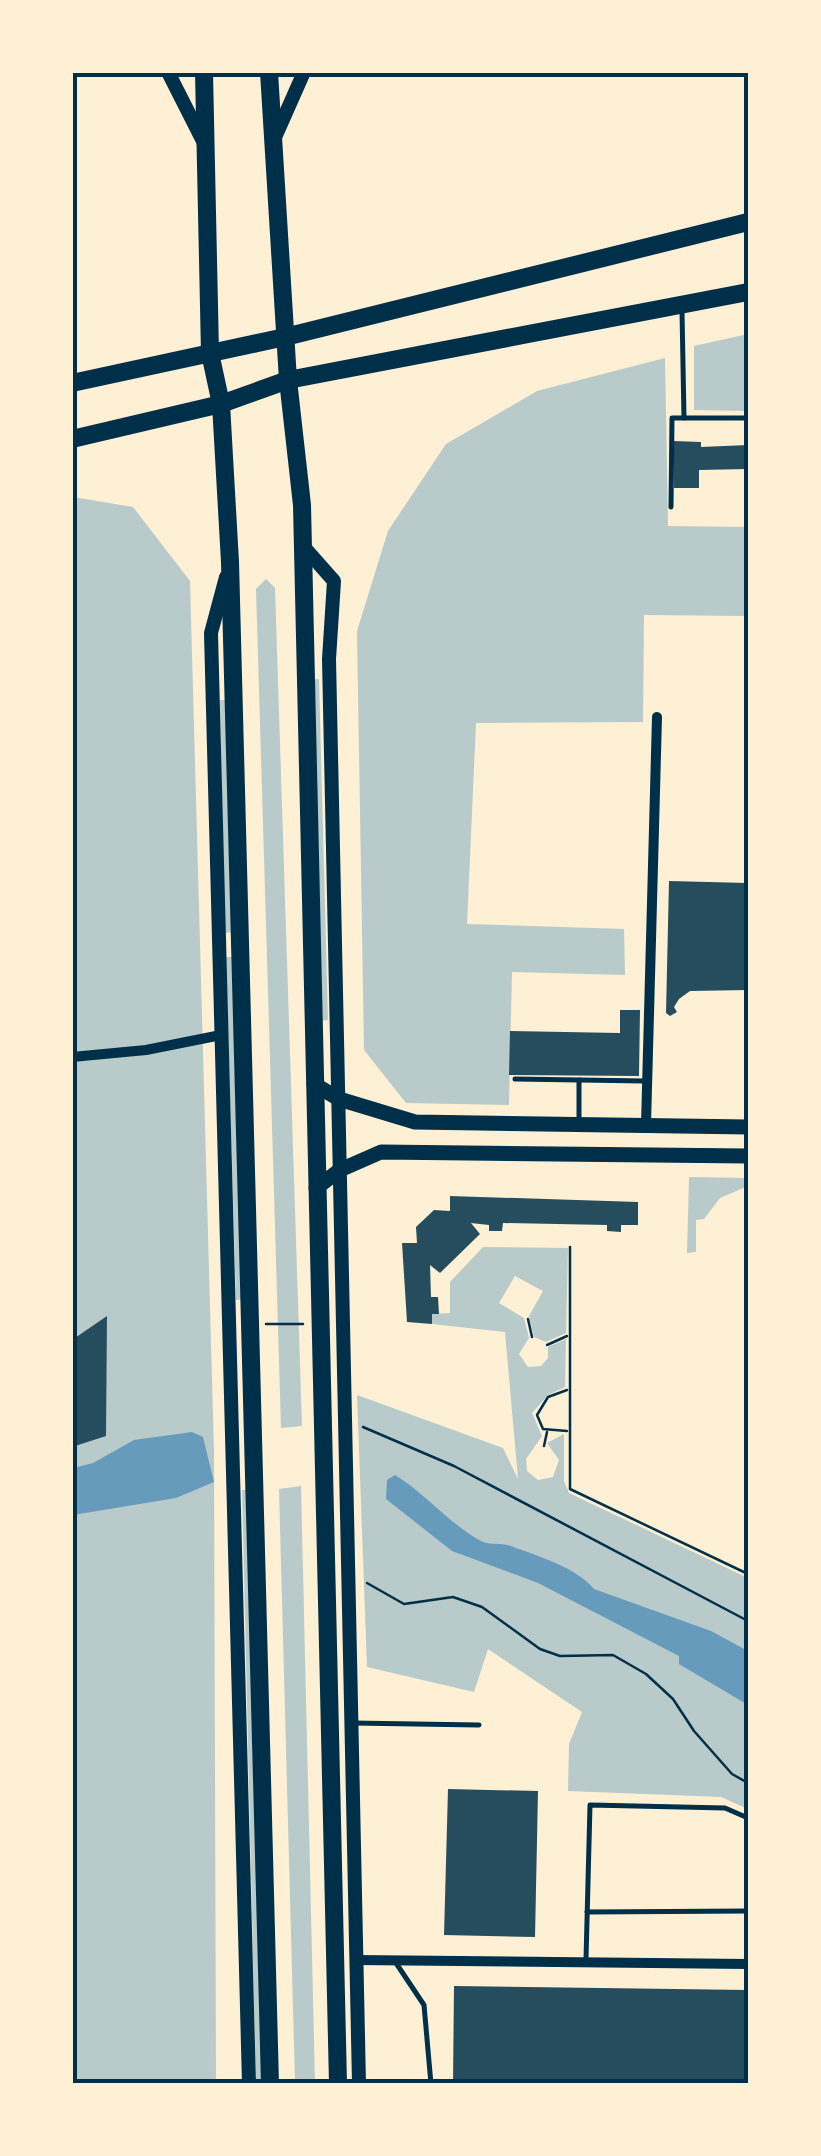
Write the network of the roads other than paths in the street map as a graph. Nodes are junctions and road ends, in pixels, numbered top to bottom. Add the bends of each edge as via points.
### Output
1 (168, 72) edge
2 (204, 72) edge
3 (269, 72) edge
4 (304, 72) edge
5 (273, 142) junction
6 (208, 152) junction
7 (748, 222) edge
8 (748, 292) edge
9 (682, 307) junction
10 (285, 338) junction
11 (210, 353) junction
12 (288, 380) junction
13 (72, 382) edge
14 (221, 404) junction
15 (684, 418) junction
16 (748, 418) edge
17 (72, 439) edge
18 (671, 507) dead end
19 (303, 546) junction
20 (230, 562) junction
21 (305, 659) junction
22 (330, 659) junction
23 (212, 679) junction
24 (234, 679) junction
25 (657, 716) dead end
26 (240, 946) junction
27 (219, 947) junction
28 (221, 1034) junction
29 (72, 1057) edge
30 (515, 1079) dead end
31 (579, 1080) junction
32 (647, 1081) junction
33 (314, 1084) junction
34 (339, 1099) junction
35 (579, 1124) junction
36 (646, 1125) junction
37 (748, 1126) edge
38 (748, 1156) edge
39 (340, 1170) junction
40 (316, 1188) junction
41 (325, 1567) junction
42 (347, 1568) junction
43 (350, 1723) junction
44 (479, 1724) dead end
45 (748, 1818) edge
46 (333, 1900) junction
47 (353, 1900) junction
48 (748, 1911) edge
49 (587, 1912) junction
50 (334, 1960) junction
51 (355, 1960) junction
52 (395, 1960) junction
53 (586, 1962) junction
54 (748, 1964) edge
55 (249, 2084) edge
56 (270, 2084) edge
57 (338, 2084) edge
58 (359, 2084) edge
59 (430, 2084) edge

1 - 6 street
2 - 6 main road
3 - 5 main road
4 - 5 street
5 - 10 main road
6 - 11 main road
7 - 10 main road
8 - 9 main road
9 - 12 main road
9 - 15 lane
10 - 11 main road
10 - 12 main road
11 - 13 main road
11 - 14 main road
12 - 14 main road
12 - 19 main road
14 - 17 main road
14 - 20 main road
15 - 16 lane
15 - 18 lane via 672,418
19 - 21 main road
19 - 22 street via 334,581
20 - 23 street via 210,633
20 - 24 main road
21 - 22 street
21 - 33 main road
22 - 34 street
23 - 24 street
23 - 27 street
24 - 26 main road
25 - 32 street
26 - 27 street
26 - 56 main road
27 - 28 street
28 - 29 street
28 - 55 street
30 - 31 lane
31 - 32 lane
31 - 35 lane
32 - 36 street
33 - 34 main road
33 - 40 main road
34 - 35 main road via 415,1122
34 - 39 street
35 - 36 main road
36 - 37 main road
38 - 39 main road via 380,1152
39 - 40 main road
39 - 42 street
40 - 41 main road
41 - 42 street
41 - 46 main road
42 - 43 street
43 - 44 lane
43 - 47 street
45 - 49 lane via 725,1808 590,1805
46 - 47 street
46 - 50 main road
47 - 51 street
48 - 49 lane
49 - 53 lane
50 - 51 street
50 - 57 main road
51 - 52 street
51 - 58 street
52 - 53 street
52 - 59 lane via 424,2005
53 - 54 street

